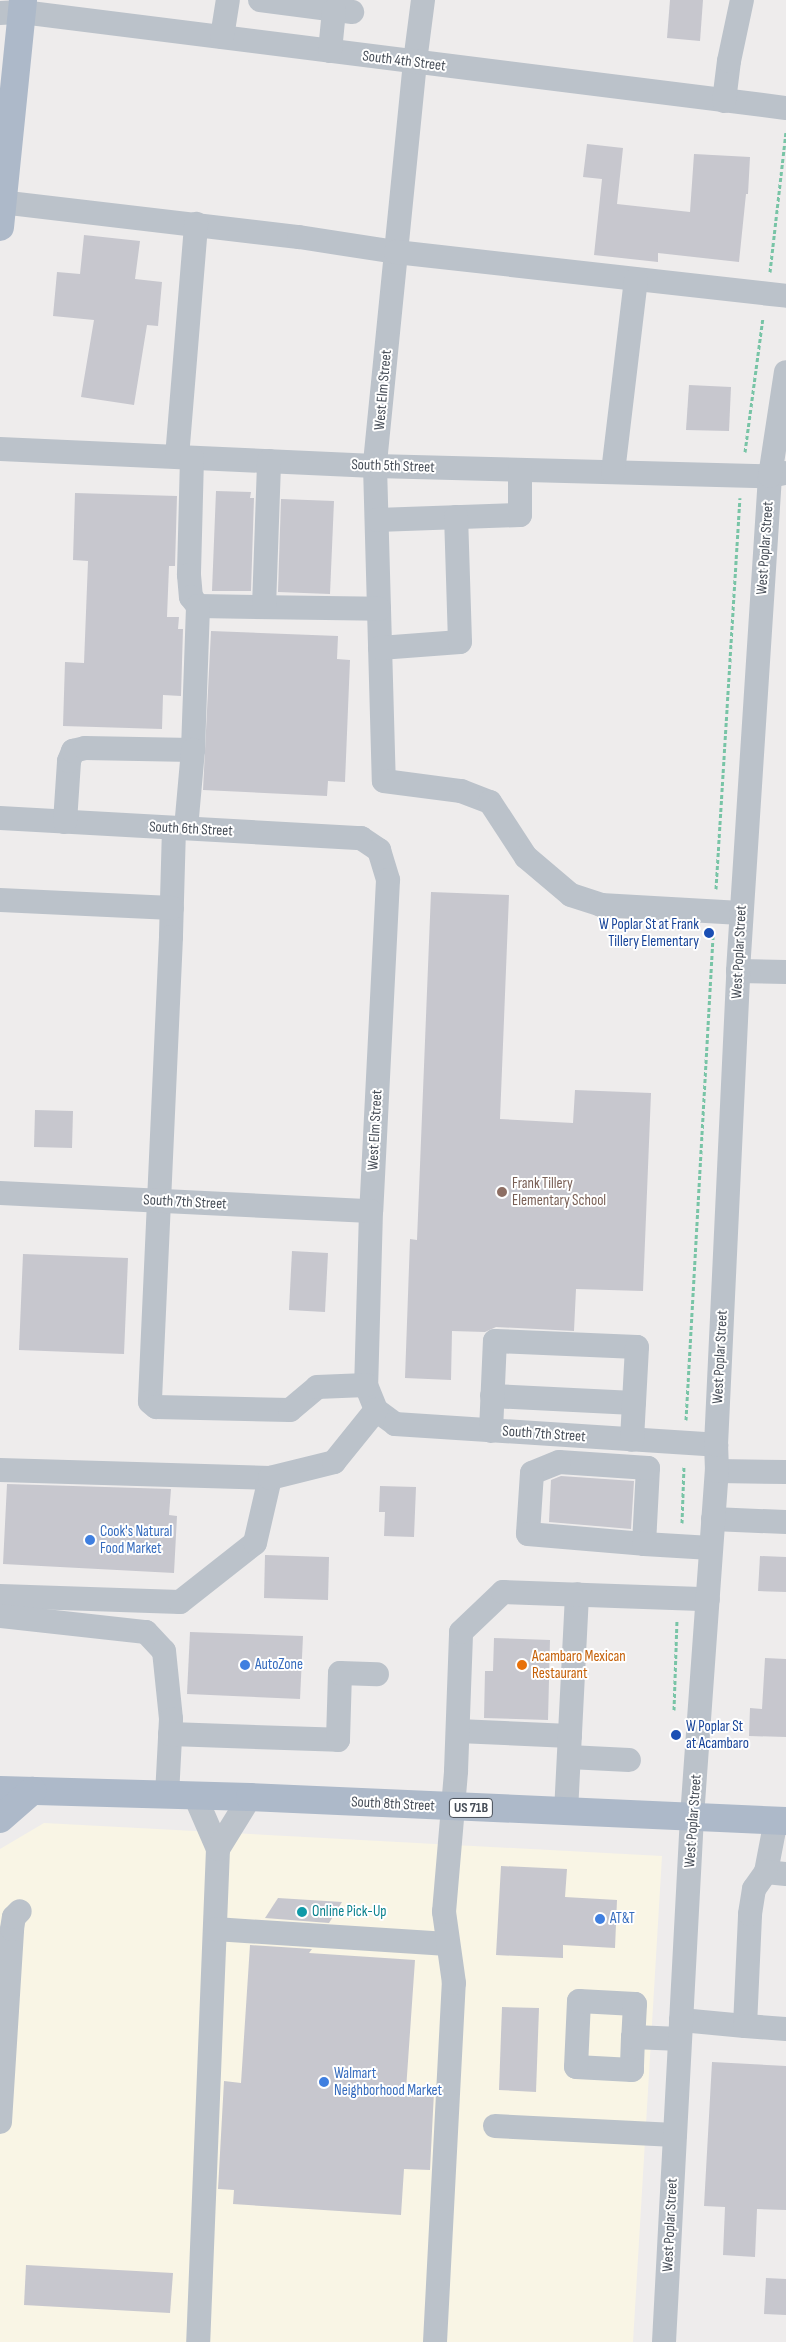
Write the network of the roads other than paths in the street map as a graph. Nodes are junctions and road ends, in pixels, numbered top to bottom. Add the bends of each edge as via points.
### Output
1 (228, 0) edge
2 (260, 0) edge
3 (423, 0) edge
4 (742, 0) edge
5 (15, 8) edge
6 (222, 37) junction
7 (330, 51) junction
8 (415, 62) junction
9 (724, 102) junction
10 (786, 108) edge
11 (1, 210) edge
12 (196, 224) junction
13 (396, 252) junction
14 (636, 279) junction
15 (786, 296) edge
16 (786, 372) edge
17 (0, 450) edge
18 (184, 458) junction
19 (269, 462) junction
20 (375, 466) junction
21 (520, 470) junction
22 (613, 472) junction
23 (778, 474) edge
24 (456, 517) junction
25 (377, 520) junction
26 (198, 606) junction
27 (264, 607) junction
28 (379, 609) junction
29 (380, 648) junction
30 (193, 750) junction
31 (0, 818) edge
32 (65, 822) junction
33 (180, 828) junction
34 (379, 850) joint
35 (0, 900) edge
36 (172, 908) junction
37 (741, 913) junction
38 (738, 971) junction
39 (786, 972) edge
40 (0, 1193) edge
41 (158, 1201) junction
42 (371, 1211) junction
43 (366, 1385) junction
44 (492, 1396) junction
45 (634, 1402) junction
46 (376, 1410) junction
47 (491, 1431) junction
48 (632, 1440) junction
49 (716, 1445) junction
50 (0, 1470) edge
51 (717, 1471) junction
52 (786, 1472) edge
53 (270, 1478) junction
54 (713, 1519) junction
55 (786, 1522) edge
56 (644, 1544) junction
57 (711, 1548) junction
58 (577, 1594) junction
59 (0, 1596) edge
60 (708, 1599) junction
61 (0, 1616) edge
62 (377, 1674) dead end
63 (458, 1731) junction
64 (170, 1734) junction
65 (569, 1746) junction
66 (630, 1760) dead end
67 (0, 1790) edge
68 (32, 1791) junction
69 (167, 1795) junction
70 (195, 1796) junction
71 (250, 1797) junction
72 (453, 1807) junction
73 (566, 1812) junction
74 (692, 1817) junction
75 (0, 1819) edge
76 (781, 1821) edge
77 (218, 1848) junction
78 (776, 1873) edge
79 (20, 1910) dead end
80 (215, 1929) junction
81 (448, 1944) junction
82 (745, 2026) junction
83 (786, 2029) edge
84 (681, 2030) junction
85 (634, 2037) dead end
86 (0, 2122) edge
87 (495, 2126) dead end
88 (675, 2135) junction
89 (198, 2342) edge
90 (434, 2342) edge
91 (664, 2342) edge

1 - 6 street
2 - 7 street via 343,11
3 - 8 street, West Elm Street
4 - 9 street via 728,61
5 - 6 street, South 4th Street
5 - 11 main road
6 - 7 street, South 4th Street
7 - 8 street, South 4th Street
8 - 9 street, South 4th Street
8 - 13 street, West Elm Street
9 - 10 street, South 4th Street
11 - 12 street
12 - 13 street
12 - 18 street
13 - 14 street
13 - 20 street, West Elm Street
14 - 15 street
14 - 22 street
16 - 23 street, West Poplar Street
17 - 18 street, South 5th Street
18 - 19 street, South 5th Street
18 - 26 street via 188,575 191,597
19 - 20 street, South 5th Street
19 - 27 street
20 - 21 street, South 5th Street
20 - 25 street, West Elm Street
21 - 22 street, South 5th Street
21 - 24 street via 520,515
22 - 23 street, South 5th Street
23 - 37 street, West Poplar Street
24 - 25 street
24 - 29 street via 460,642
25 - 28 street, West Elm Street
26 - 27 street
26 - 30 street
27 - 28 street
28 - 29 street, West Elm Street
29 - 37 street, West Elm Street via 384,782 461,790 490,802 526,857 571,895 601,905
30 - 32 street via 85,748 74,751 69,761
30 - 33 street
31 - 32 street, South 6th Street
32 - 33 street, South 6th Street
33 - 34 street, South 6th Street via 361,838
33 - 36 street
34 - 42 street, West Elm Street via 388,880
35 - 36 street
36 - 41 street
37 - 38 street, West Poplar Street
38 - 39 street
38 - 49 street, West Poplar Street
40 - 41 street, South 7th Street
41 - 42 street, South 7th Street
41 - 43 street via 150,1402 156,1407 290,1410 317,1387
42 - 43 street, West Elm Street
43 - 46 street, West Elm Street
44 - 45 street
44 - 45 street via 494,1342 637,1347
44 - 47 street
45 - 48 street
46 - 47 street, South 7th Street via 395,1424
46 - 53 street via 334,1462
47 - 48 street, South 7th Street
48 - 49 street, South 7th Street
49 - 51 street, West Poplar Street
50 - 53 street
51 - 52 street
51 - 54 street, West Poplar Street
53 - 59 street via 255,1543 180,1602
54 - 55 street
54 - 57 street, West Poplar Street
56 - 56 street via 648,1468 559,1462 532,1473 528,1534
56 - 57 street
57 - 60 street, West Poplar Street
58 - 60 street
58 - 63 street via 503,1592 462,1632
58 - 65 street
60 - 74 street, West Poplar Street
61 - 64 street via 146,1632 164,1651
62 - 64 street via 340,1673 338,1740
63 - 65 street
63 - 72 street
64 - 69 street
65 - 66 street
65 - 73 street
67 - 68 main road, South 8th Street / US 71B
68 - 69 main road, South 8th Street / US 71B
68 - 75 main road
69 - 70 main road, South 8th Street / US 71B
70 - 71 main road, South 8th Street / US 71B
70 - 77 street
71 - 72 main road, South 8th Street / US 71B
71 - 77 street
72 - 73 main road, South 8th Street / US 71B
72 - 81 street via 444,1912
73 - 74 main road, South 8th Street / US 71B
74 - 76 main road, South 8th Street / US 71B
74 - 84 street, West Poplar Street
76 - 78 street
77 - 80 street
78 - 82 street via 754,1889
79 - 86 street via 14,1917 12,1929
80 - 81 street
80 - 89 street
81 - 90 street via 454,1983
82 - 83 street
82 - 84 street
84 - 85 street
84 - 88 street, West Poplar Street
87 - 88 street
88 - 91 street, West Poplar Street

